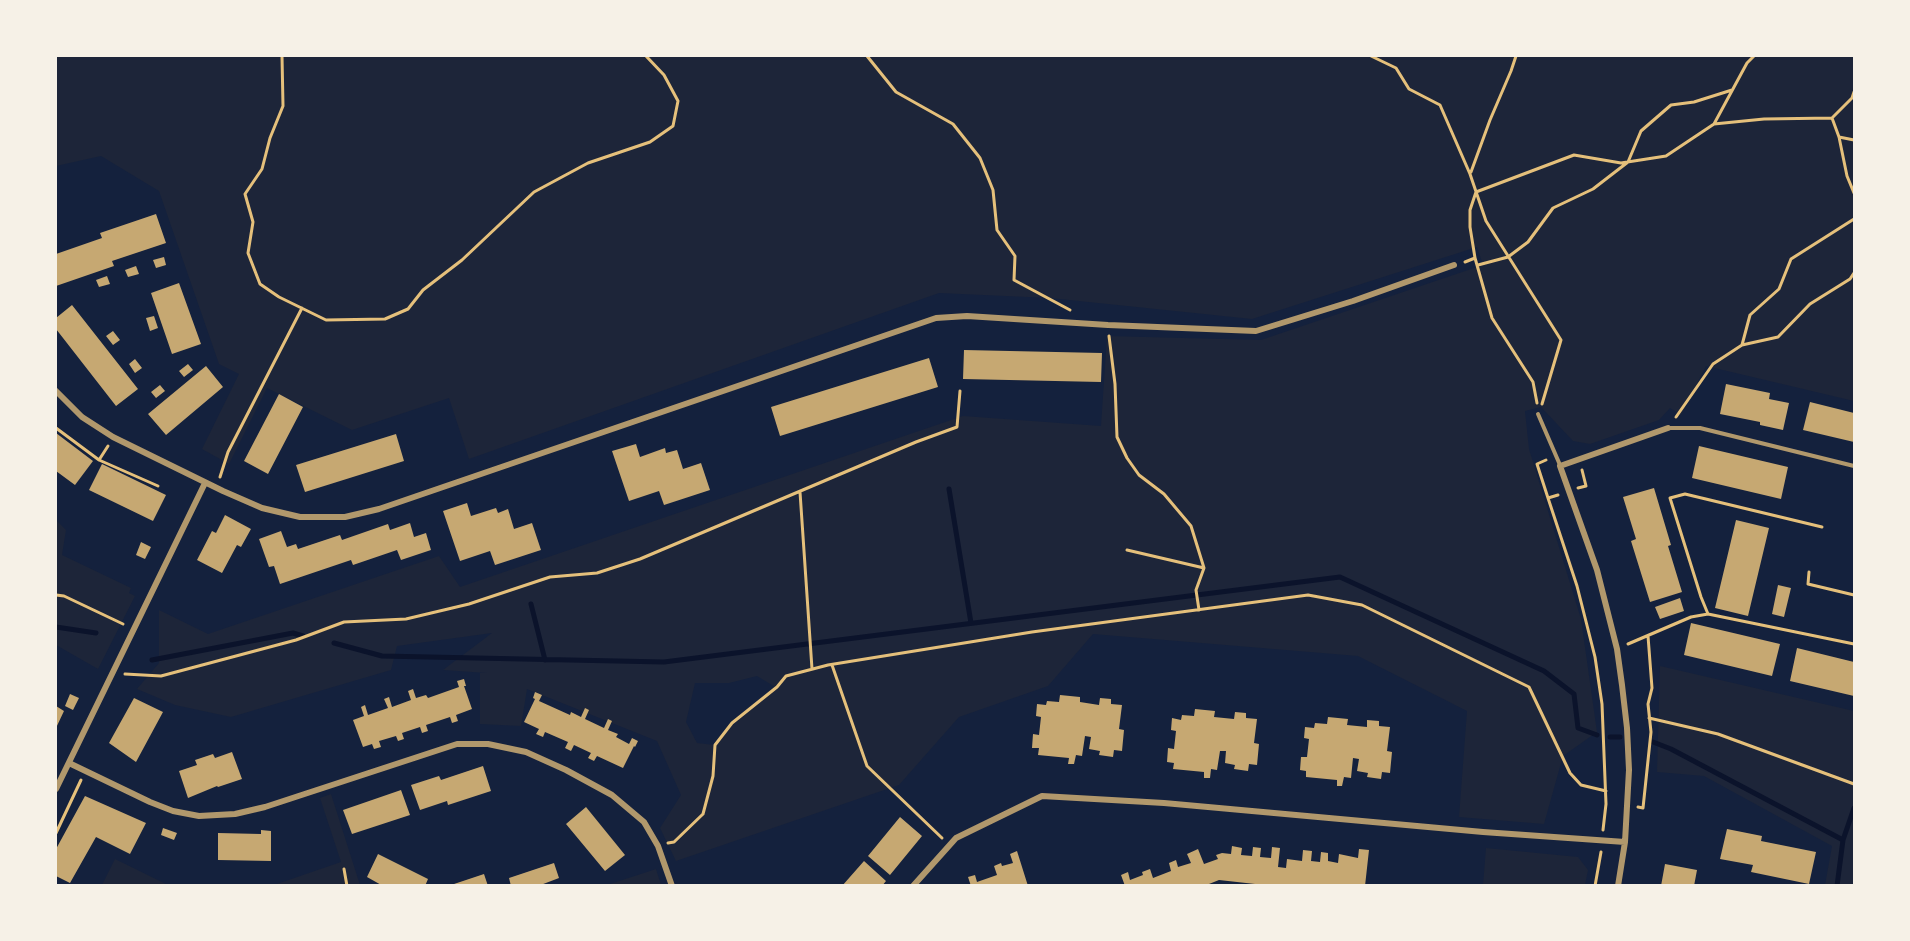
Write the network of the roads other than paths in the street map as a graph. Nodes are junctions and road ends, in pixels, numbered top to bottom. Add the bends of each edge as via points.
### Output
1 (1454, 265) road end
2 (56, 392) edge
3 (1538, 414) road end
4 (1668, 428) joint
5 (1560, 466) junction
6 (1854, 466) edge
7 (205, 483) junction
8 (69, 763) junction
9 (56, 789) edge
10 (1625, 842) junction
11 (672, 885) edge
12 (913, 885) edge
13 (1618, 885) edge

1 - 7 street via 1256,332 967,316 936,318 390,505 345,516 300,517 262,508
2 - 7 street via 82,417 113,437
3 - 5 lane
4 - 5 street
4 - 6 lane via 1700,429
5 - 10 street via 1597,570 1617,649 1629,770
7 - 8 street
8 - 9 street
8 - 11 street via 150,802 199,816 265,807 457,744 488,744 526,752 612,795 644,822 658,846
10 - 12 street via 1042,796 956,838
10 - 13 street

